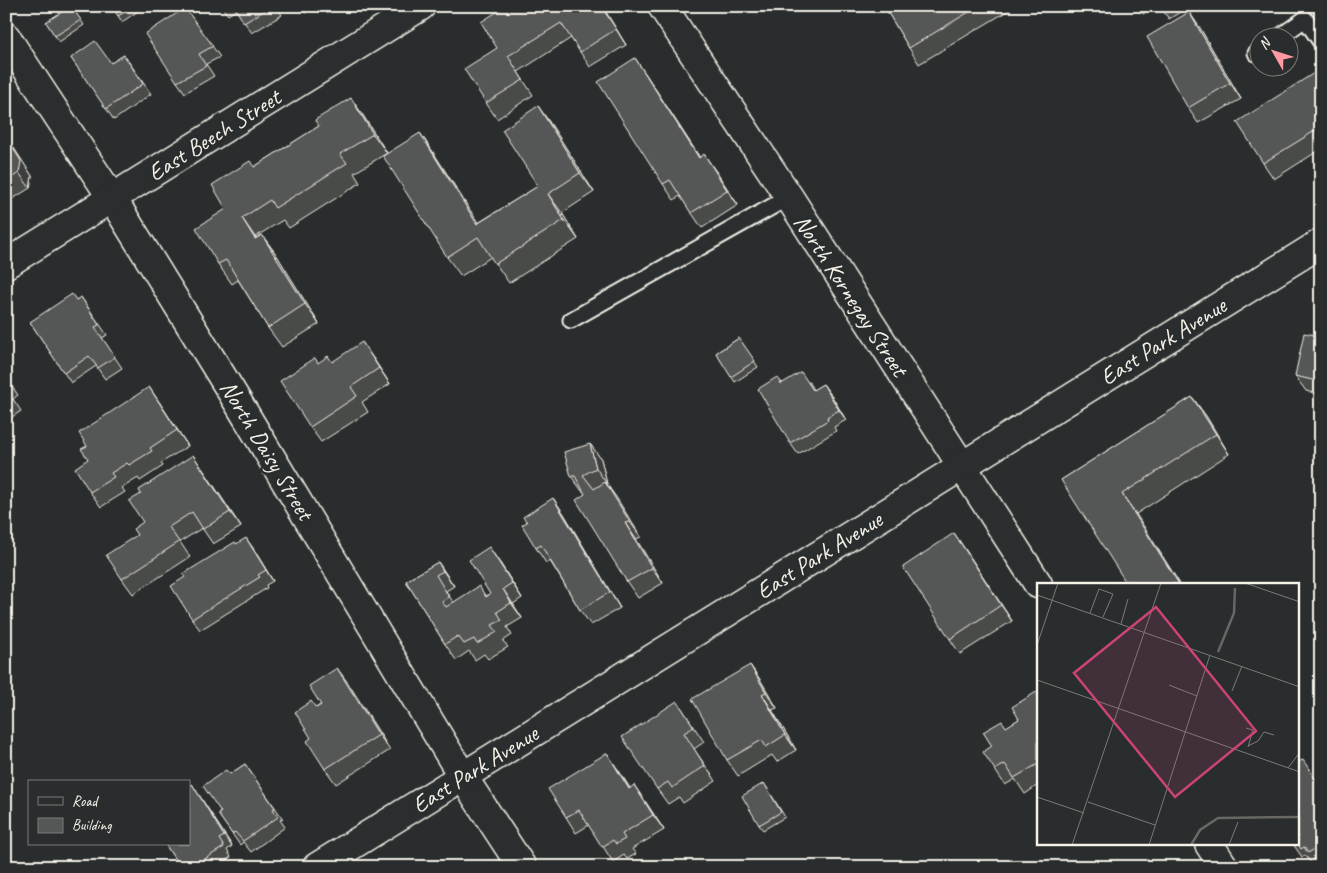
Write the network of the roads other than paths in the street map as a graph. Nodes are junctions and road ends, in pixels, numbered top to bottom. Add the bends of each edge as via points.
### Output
1 (421, 6) edge
2 (662, 6) edge
3 (1292, 28) edge
4 (6, 37) edge
5 (1321, 42) edge
6 (789, 197) junction
7 (112, 198) junction
8 (1321, 243) edge
9 (6, 264) edge
10 (571, 320) dead end
11 (961, 467) junction
12 (1037, 583) edge
13 (463, 777) junction
14 (1210, 846) edge
15 (317, 867) edge
16 (522, 867) edge
17 (1224, 867) edge

1 - 7 street, East Beech Street
2 - 6 street, North Kornegay Street
3 - 5 lane via 1305,19
4 - 7 street, North Daisy Street
6 - 10 lane
6 - 11 street, North Kornegay Street
7 - 9 street, East Beech Street
7 - 13 street, North Daisy Street
8 - 11 street, East Park Avenue
11 - 12 street, North Kornegay Street
11 - 13 street, East Park Avenue
13 - 15 street, East Park Avenue
13 - 16 street, North Daisy Street
14 - 17 street

